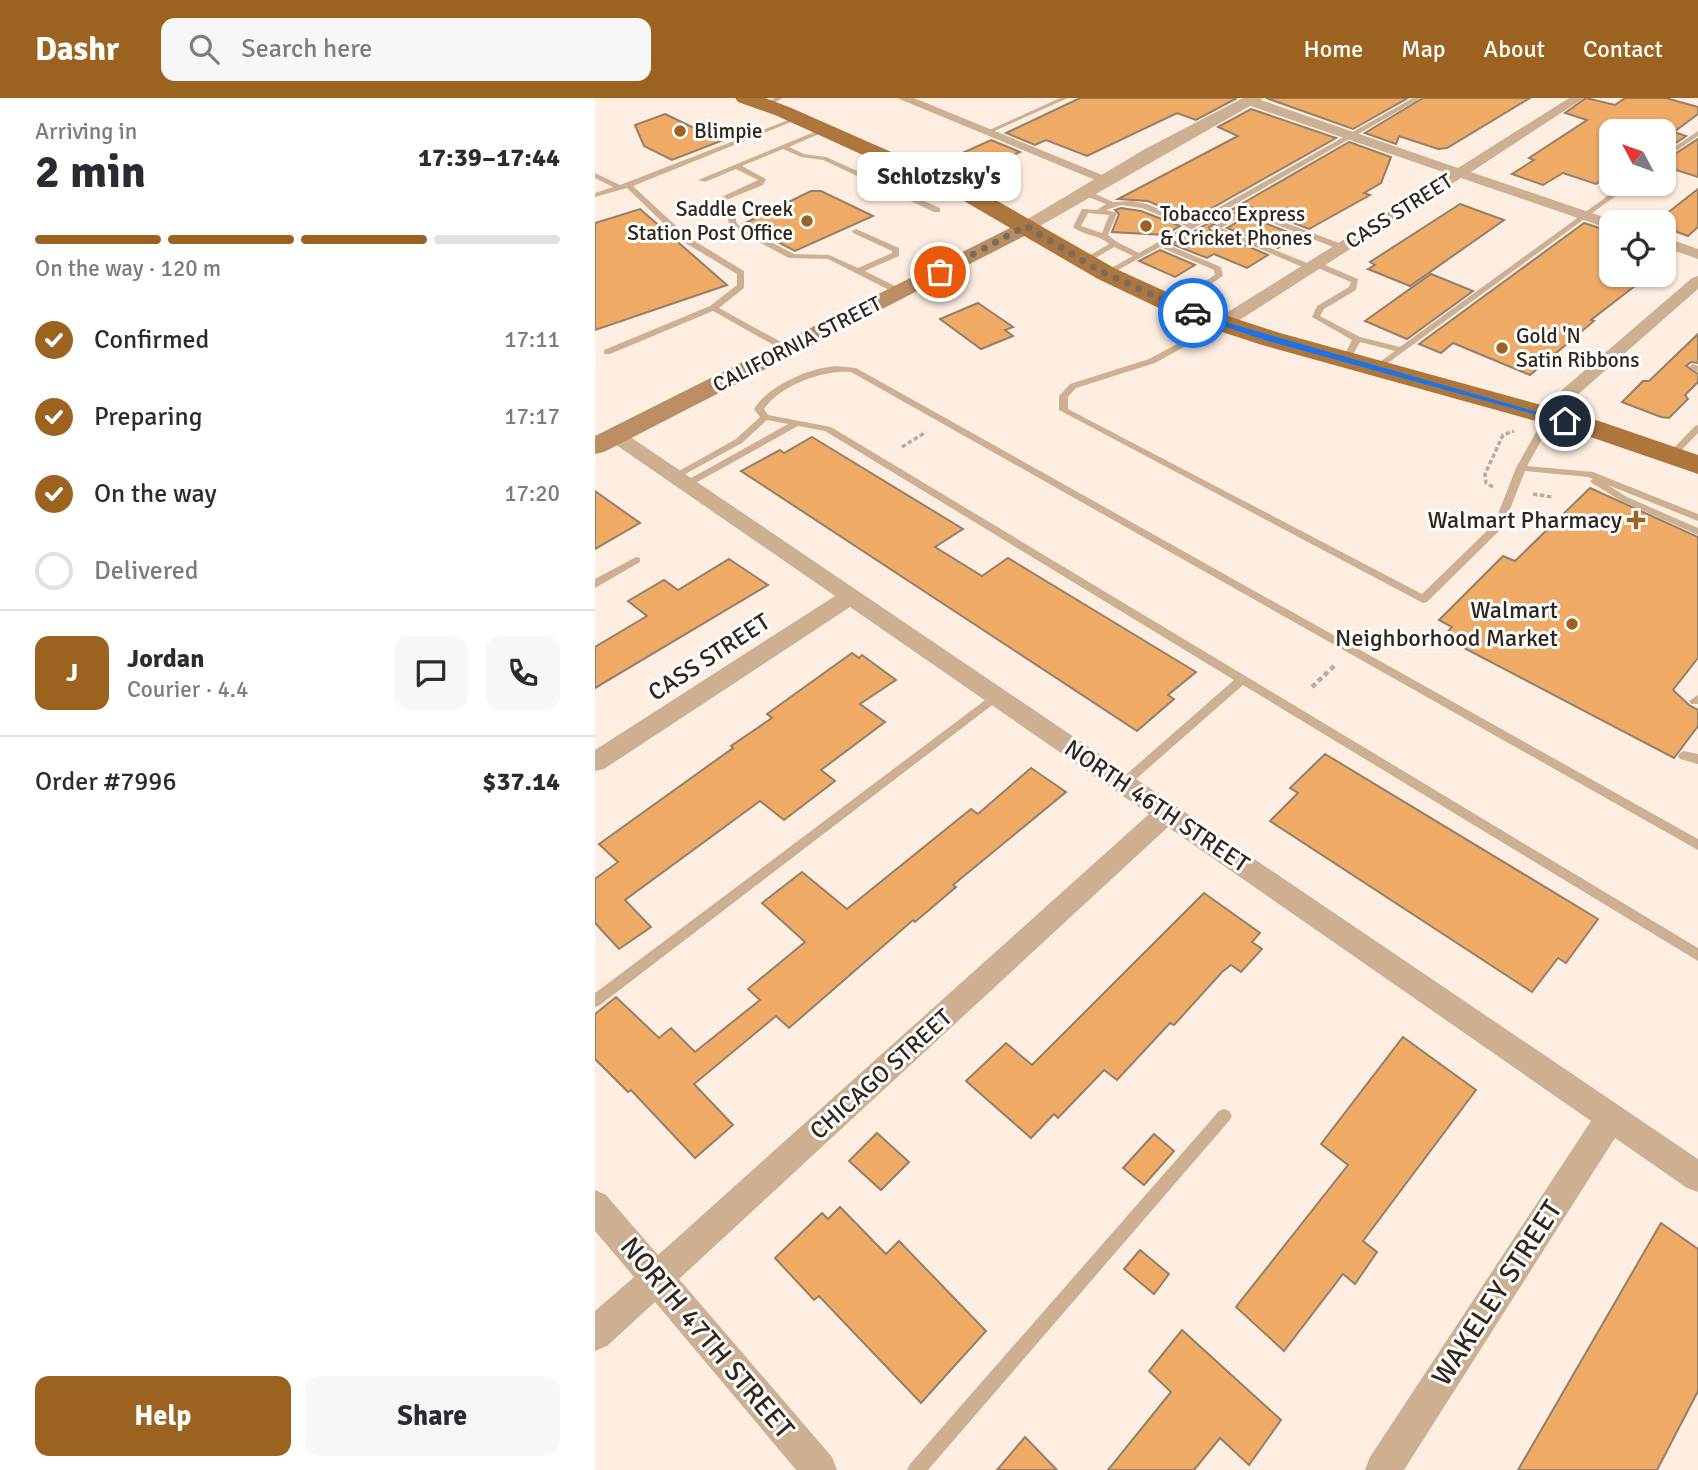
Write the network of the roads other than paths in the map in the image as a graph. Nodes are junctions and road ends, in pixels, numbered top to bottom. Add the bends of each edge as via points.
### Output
1 (745, 98) edge
2 (903, 98) edge
3 (1065, 98) edge
4 (1418, 98) edge
5 (1578, 98) edge
6 (1253, 100) edge
7 (773, 102) edge
8 (798, 118) junction
9 (824, 130) junction
10 (988, 132) junction
11 (1698, 133) edge
12 (1352, 135) junction
13 (783, 147) junction
14 (1677, 148) edge
15 (736, 166) junction
16 (1460, 173) junction
17 (595, 175) edge
18 (1105, 179) junction
19 (702, 180) dead end
20 (624, 187) junction
21 (1084, 192) junction
22 (595, 195) edge
23 (1610, 196) edge
24 (1110, 203) junction
25 (937, 210) dead end
26 (1098, 212) junction
27 (1584, 215) junction
28 (1599, 220) edge
29 (1026, 226) junction
30 (1191, 226) junction
31 (856, 231) dead end
32 (1105, 234) junction
33 (1114, 244) junction
34 (1160, 244) junction
35 (1341, 247) junction
36 (1676, 247) edge
37 (1698, 254) edge
38 (1140, 256) junction
39 (1084, 261) junction
40 (1313, 265) junction
41 (859, 271) junction
42 (1107, 274) junction
43 (1698, 281) edge
44 (900, 292) junction
45 (1172, 305) junction
46 (713, 308) junction
47 (1221, 324) junction
48 (787, 349) junction
49 (1352, 350) junction
50 (1401, 350) junction
51 (607, 352) dead end
52 (1377, 368) junction
53 (765, 416) junction
54 (1550, 416) junction
55 (798, 422) junction
56 (1698, 428) edge
57 (605, 441) edge
58 (1672, 455) junction
59 (1698, 465) edge
60 (1521, 468) junction
61 (1584, 472) junction
62 (681, 480) junction
63 (1698, 517) edge
64 (1698, 532) edge
65 (636, 560) dead end
66 (595, 584) edge
67 (851, 596) junction
68 (1242, 680) junction
69 (996, 696) junction
70 (1684, 757) dead end
71 (1698, 759) edge
72 (595, 762) edge
73 (1124, 783) junction
74 (1167, 813) junction
75 (1698, 845) edge
76 (1698, 954) edge
77 (595, 1001) edge
78 (1224, 1116) dead end
79 (1611, 1117) junction
80 (1698, 1177) edge
81 (595, 1206) edge
82 (656, 1278) junction
83 (595, 1334) edge
84 (819, 1470) edge
85 (916, 1470) edge
86 (1383, 1470) edge

1 - 7 main road
2 - 10 street
3 - 10 lane
4 - 12 lane
5 - 16 street, CASS STREET
6 - 12 street
6 - 18 street, CALIFORNIA STREET
7 - 8 main road
8 - 9 main road
8 - 20 lane
9 - 13 lane
9 - 29 main road via 955,188
10 - 18 street
11 - 14 lane
12 - 16 street
12 - 30 lane
13 - 15 lane
13 - 25 lane via 803,156 824,158
15 - 19 lane
15 - 41 lane via 762,179 717,201 719,208 731,214 733,225 792,256 829,257
16 - 27 street
16 - 35 street, CASS STREET
17 - 20 lane
18 - 21 street, CALIFORNIA STREET
20 - 22 lane
20 - 46 lane via 685,239 741,273 741,286
21 - 24 lane
21 - 29 street, CALIFORNIA STREET
23 - 27 lane
24 - 26 lane
24 - 30 lane via 1135,202
26 - 32 lane via 1114,213
26 - 32 lane via 1085,211 1077,227
27 - 28 street
27 - 50 lane
29 - 39 main road
29 - 44 main road, CALIFORNIA STREET
30 - 34 lane
31 - 41 lane via 896,250
32 - 33 lane
33 - 38 lane
33 - 39 lane
34 - 38 lane
34 - 45 lane via 1218,269 1219,276
35 - 40 street, CASS STREET
35 - 40 lane via 1247,210 1215,228
36 - 37 street
38 - 42 lane
39 - 42 main road
40 - 47 street, CASS STREET
40 - 49 lane via 1355,281 1353,288 1320,309 1316,317 1348,332
41 - 44 lane
42 - 45 main road
43 - 54 street via 1569,393
44 - 48 main road, CALIFORNIA STREET
45 - 47 main road
46 - 48 lane
46 - 51 lane
47 - 49 main road
47 - 60 lane via 1152,361 1073,386 1063,396 1064,410 1423,598 1499,525
48 - 57 main road, CALIFORNIA STREET
49 - 50 lane
49 - 52 main road
50 - 52 lane
52 - 54 main road
53 - 55 lane
53 - 62 lane via 739,441
53 - 75 lane via 759,409 768,396 814,375 839,369 866,376
54 - 58 main road
54 - 60 lane
55 - 62 lane
55 - 68 lane via 828,429
56 - 58 lane
57 - 62 street, NORTH 46TH STREET
58 - 59 main road
60 - 61 lane
61 - 63 lane
61 - 64 lane via 1624,499
62 - 67 street, NORTH 46TH STREET
65 - 66 lane
67 - 69 street, NORTH 46TH STREET
67 - 72 street, CASS STREET
68 - 73 lane
68 - 76 lane
69 - 73 street, NORTH 46TH STREET
69 - 77 lane
70 - 71 lane
73 - 74 street, NORTH 46TH STREET
74 - 79 street, NORTH 46TH STREET
74 - 82 street, CHICAGO STREET
78 - 85 lane
79 - 80 street, NORTH 46TH STREET
79 - 86 street, WAKELEY STREET
81 - 82 street, NORTH 47TH STREET
82 - 83 street, CHICAGO STREET
82 - 84 street, NORTH 47TH STREET

